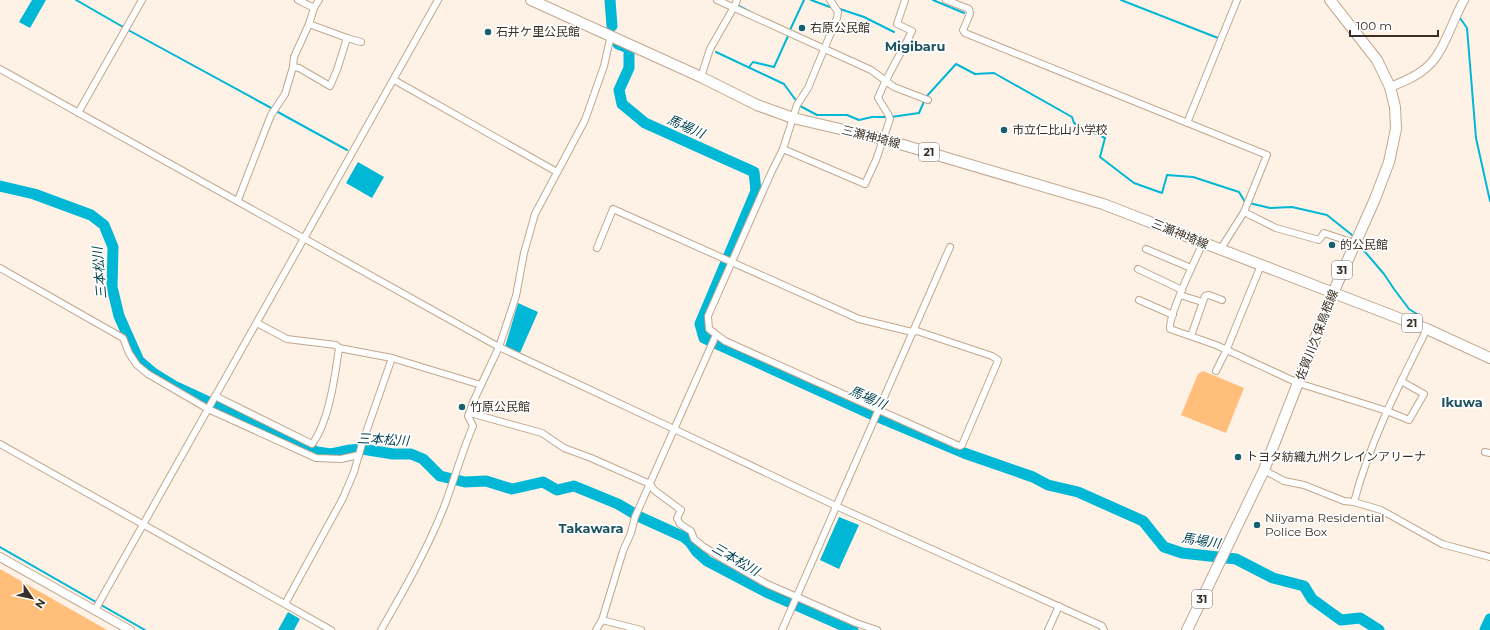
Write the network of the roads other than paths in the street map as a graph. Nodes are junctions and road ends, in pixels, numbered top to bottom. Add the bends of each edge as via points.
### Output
1 (142, 0) edge
2 (298, 0) edge
3 (319, 0) edge
4 (438, 0) edge
5 (531, 0) edge
6 (717, 0) edge
7 (737, 0) edge
8 (830, 0) edge
9 (905, 0) edge
10 (946, 0) edge
11 (1237, 0) edge
12 (1330, 0) edge
13 (1464, 0) edge
14 (734, 7) junction
15 (314, 8) junction
16 (309, 24) junction
17 (611, 35) junction
18 (347, 38) junction
19 (361, 42) dead end
20 (824, 48) junction
21 (293, 67) junction
22 (0, 68) edge
23 (701, 77) junction
24 (394, 80) junction
25 (885, 80) junction
26 (1390, 87) junction
27 (928, 100) dead end
28 (78, 113) junction
29 (793, 118) junction
30 (1187, 123) junction
31 (883, 139) junction
32 (783, 149) junction
33 (557, 172) junction
34 (238, 200) junction
35 (1245, 209) junction
36 (303, 239) junction
37 (1203, 243) junction
38 (1354, 243) junction
39 (950, 247) dead end
40 (597, 248) dead end
41 (1146, 249) dead end
42 (1220, 250) junction
43 (732, 263) junction
44 (1261, 265) junction
45 (0, 268) edge
46 (1191, 268) junction
47 (1138, 269) dead end
48 (1181, 293) junction
49 (1332, 293) junction
50 (1139, 300) dead end
51 (1222, 300) dead end
52 (1202, 302) junction
53 (1173, 315) junction
54 (257, 323) junction
55 (1427, 329) junction
56 (912, 332) junction
57 (716, 335) junction
58 (1191, 336) junction
59 (339, 348) junction
60 (499, 348) junction
61 (1226, 351) junction
62 (392, 358) junction
63 (1490, 358) edge
64 (1216, 371) dead end
65 (1401, 381) junction
66 (1298, 384) junction
67 (481, 385) junction
68 (215, 396) junction
69 (208, 409) junction
70 (878, 411) junction
71 (1387, 411) junction
72 (470, 413) junction
73 (674, 429) junction
74 (0, 444) edge
75 (359, 455) junction
76 (1264, 470) junction
77 (650, 484) junction
78 (1354, 502) junction
79 (836, 506) junction
80 (143, 524) junction
81 (0, 557) edge
82 (1490, 557) edge
83 (797, 597) junction
84 (285, 604) junction
85 (1059, 606) junction
86 (95, 610) junction
87 (602, 620) junction
88 (130, 630) edge
89 (331, 630) edge
90 (380, 630) edge
91 (596, 630) edge
92 (641, 630) edge
93 (782, 630) edge
94 (877, 630) edge
95 (1048, 630) edge
96 (1104, 630) edge
97 (1187, 630) edge

1 - 28 street
2 - 15 street
3 - 15 street
4 - 24 street
5 - 17 main road, 三瀬神埼線 / 21
6 - 14 street
7 - 14 street
8 - 20 street via 838,12
9 - 25 street via 897,24 912,31
10 - 30 street via 969,9 970,14 963,30 965,34
11 - 30 street
12 - 26 main road, 佐賀川久保鳥栖線 / 31 via 1377,60
13 - 26 street via 1439,52 1428,66 1404,82
14 - 20 street
14 - 23 street via 710,49
15 - 16 street
16 - 18 street
16 - 21 street via 294,57
17 - 23 main road, 三瀬神埼線 / 21
17 - 33 street via 593,100
18 - 19 street
18 - 21 street via 338,70 330,86
20 - 25 street via 871,70
20 - 29 street
21 - 34 street via 285,94 271,115
22 - 28 street
23 - 29 main road, 三瀬神埼線 / 21 via 757,106
24 - 33 street
24 - 36 street
25 - 27 street via 894,87
25 - 31 street via 878,98 890,119
26 - 38 main road, 佐賀川久保鳥栖線 / 31 via 1395,107 1396,129 1390,162
28 - 34 street
29 - 31 main road, 三瀬神埼線 / 21
29 - 32 street
30 - 35 street via 1267,155
31 - 32 street via 865,184
31 - 37 main road, 三瀬神埼線 / 21 via 1103,204
32 - 43 street
33 - 60 street via 535,214 516,296
34 - 36 street
35 - 38 street via 1276,228 1319,240 1324,233
35 - 42 street
36 - 54 street
36 - 60 street
37 - 42 main road, 三瀬神埼線 / 21
37 - 46 street
38 - 49 main road, 佐賀川久保鳥栖線 / 31
39 - 56 street
40 - 43 street via 613,210
41 - 46 street
42 - 44 main road, 三瀬神埼線 / 21
43 - 56 street via 859,319
43 - 57 street via 708,316 709,329
44 - 49 main road, 三瀬神埼線 / 21
44 - 61 street
45 - 69 street via 123,338 137,365
46 - 48 street
47 - 48 street
48 - 52 street
48 - 53 street
49 - 55 main road, 21
49 - 66 main road, 佐賀川久保鳥栖線 / 31
50 - 53 street
51 - 52 street via 1207,295
52 - 58 street
53 - 58 street via 1170,329
54 - 59 street via 287,339
54 - 68 street
55 - 63 main road, 21
55 - 65 street
56 - 70 street
56 - 70 street via 917,331 998,360 964,443 960,446
57 - 70 street
57 - 73 street
58 - 61 street
59 - 62 street
59 - 68 street via 329,405 312,444
60 - 67 street
60 - 73 street
61 - 64 street
61 - 66 street
62 - 67 street
62 - 75 street
65 - 71 street
65 - 71 street via 1424,394 1409,420
66 - 71 street
66 - 76 main road, 佐賀川久保鳥栖線 / 31
67 - 72 street
68 - 69 street
69 - 75 street via 316,458
69 - 80 street
70 - 79 street
71 - 78 street
72 - 77 street via 542,433 564,448
72 - 90 street via 468,416 473,426 443,508 416,568
73 - 77 street
73 - 79 street
74 - 80 street
75 - 84 street via 343,498
76 - 78 street via 1284,481
76 - 97 main road, 佐賀川久保鳥栖線 / 31
77 - 83 street via 654,490 681,510 677,518 680,524 691,531 694,539 704,547 767,584
77 - 87 street via 635,517
78 - 82 street via 1381,510 1442,544
79 - 83 street
79 - 85 street
80 - 84 street
80 - 86 street
81 - 86 street
83 - 93 street
83 - 94 street
84 - 89 street
85 - 95 street
85 - 96 street via 1102,626
86 - 88 street
87 - 91 street
87 - 92 street

